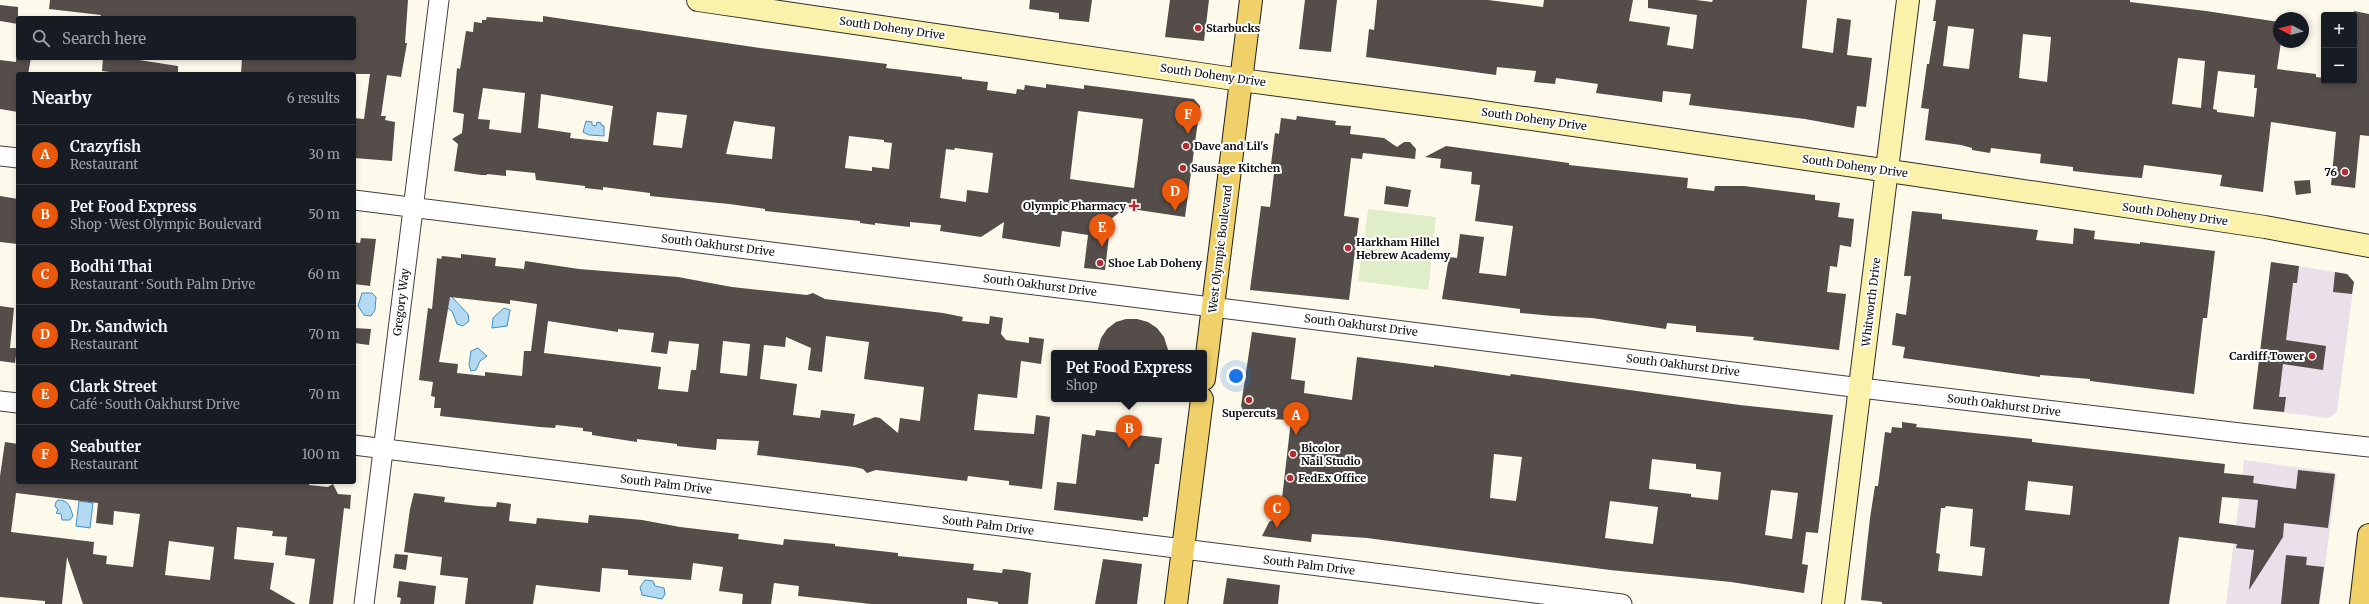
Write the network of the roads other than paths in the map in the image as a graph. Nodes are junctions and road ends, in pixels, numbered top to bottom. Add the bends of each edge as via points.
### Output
1 (439, 0) edge
2 (698, 0) edge
3 (1251, 0) edge
4 (1908, 0) edge
5 (1241, 80) junction
6 (0, 156) edge
7 (16, 158) edge
8 (1888, 171) junction
9 (356, 200) edge
10 (413, 207) junction
11 (2369, 246) edge
12 (1213, 307) junction
13 (1207, 355) edge
14 (1861, 388) junction
15 (0, 401) edge
16 (1202, 402) edge
17 (16, 403) edge
18 (356, 445) edge
19 (2369, 447) edge
20 (383, 449) junction
21 (2369, 535) edge
22 (1183, 549) junction
23 (364, 604) edge
24 (1176, 604) edge
25 (1622, 604) edge
26 (1834, 604) edge
27 (2361, 604) edge

1 - 10 street, Gregory Way
2 - 5 street, South Doheny Drive
3 - 5 main road, West Olympic Boulevard
4 - 8 street, Whitworth Drive
5 - 8 street, South Doheny Drive via 1476,111
5 - 12 main road, West Olympic Boulevard
6 - 7 street
8 - 11 street, South Doheny Drive via 2265,227
8 - 14 street, Whitworth Drive
9 - 10 street, South Oakhurst Drive
10 - 12 street, South Oakhurst Drive
10 - 20 street, Gregory Way
12 - 13 main road, West Olympic Boulevard
12 - 14 street, South Oakhurst Drive
14 - 19 street, South Oakhurst Drive
14 - 26 street, Whitworth Drive
15 - 17 street
16 - 22 main road
18 - 20 street, South Palm Drive
20 - 22 street, South Palm Drive
20 - 23 street, Gregory Way
21 - 27 main road
22 - 24 main road
22 - 25 street, South Palm Drive

